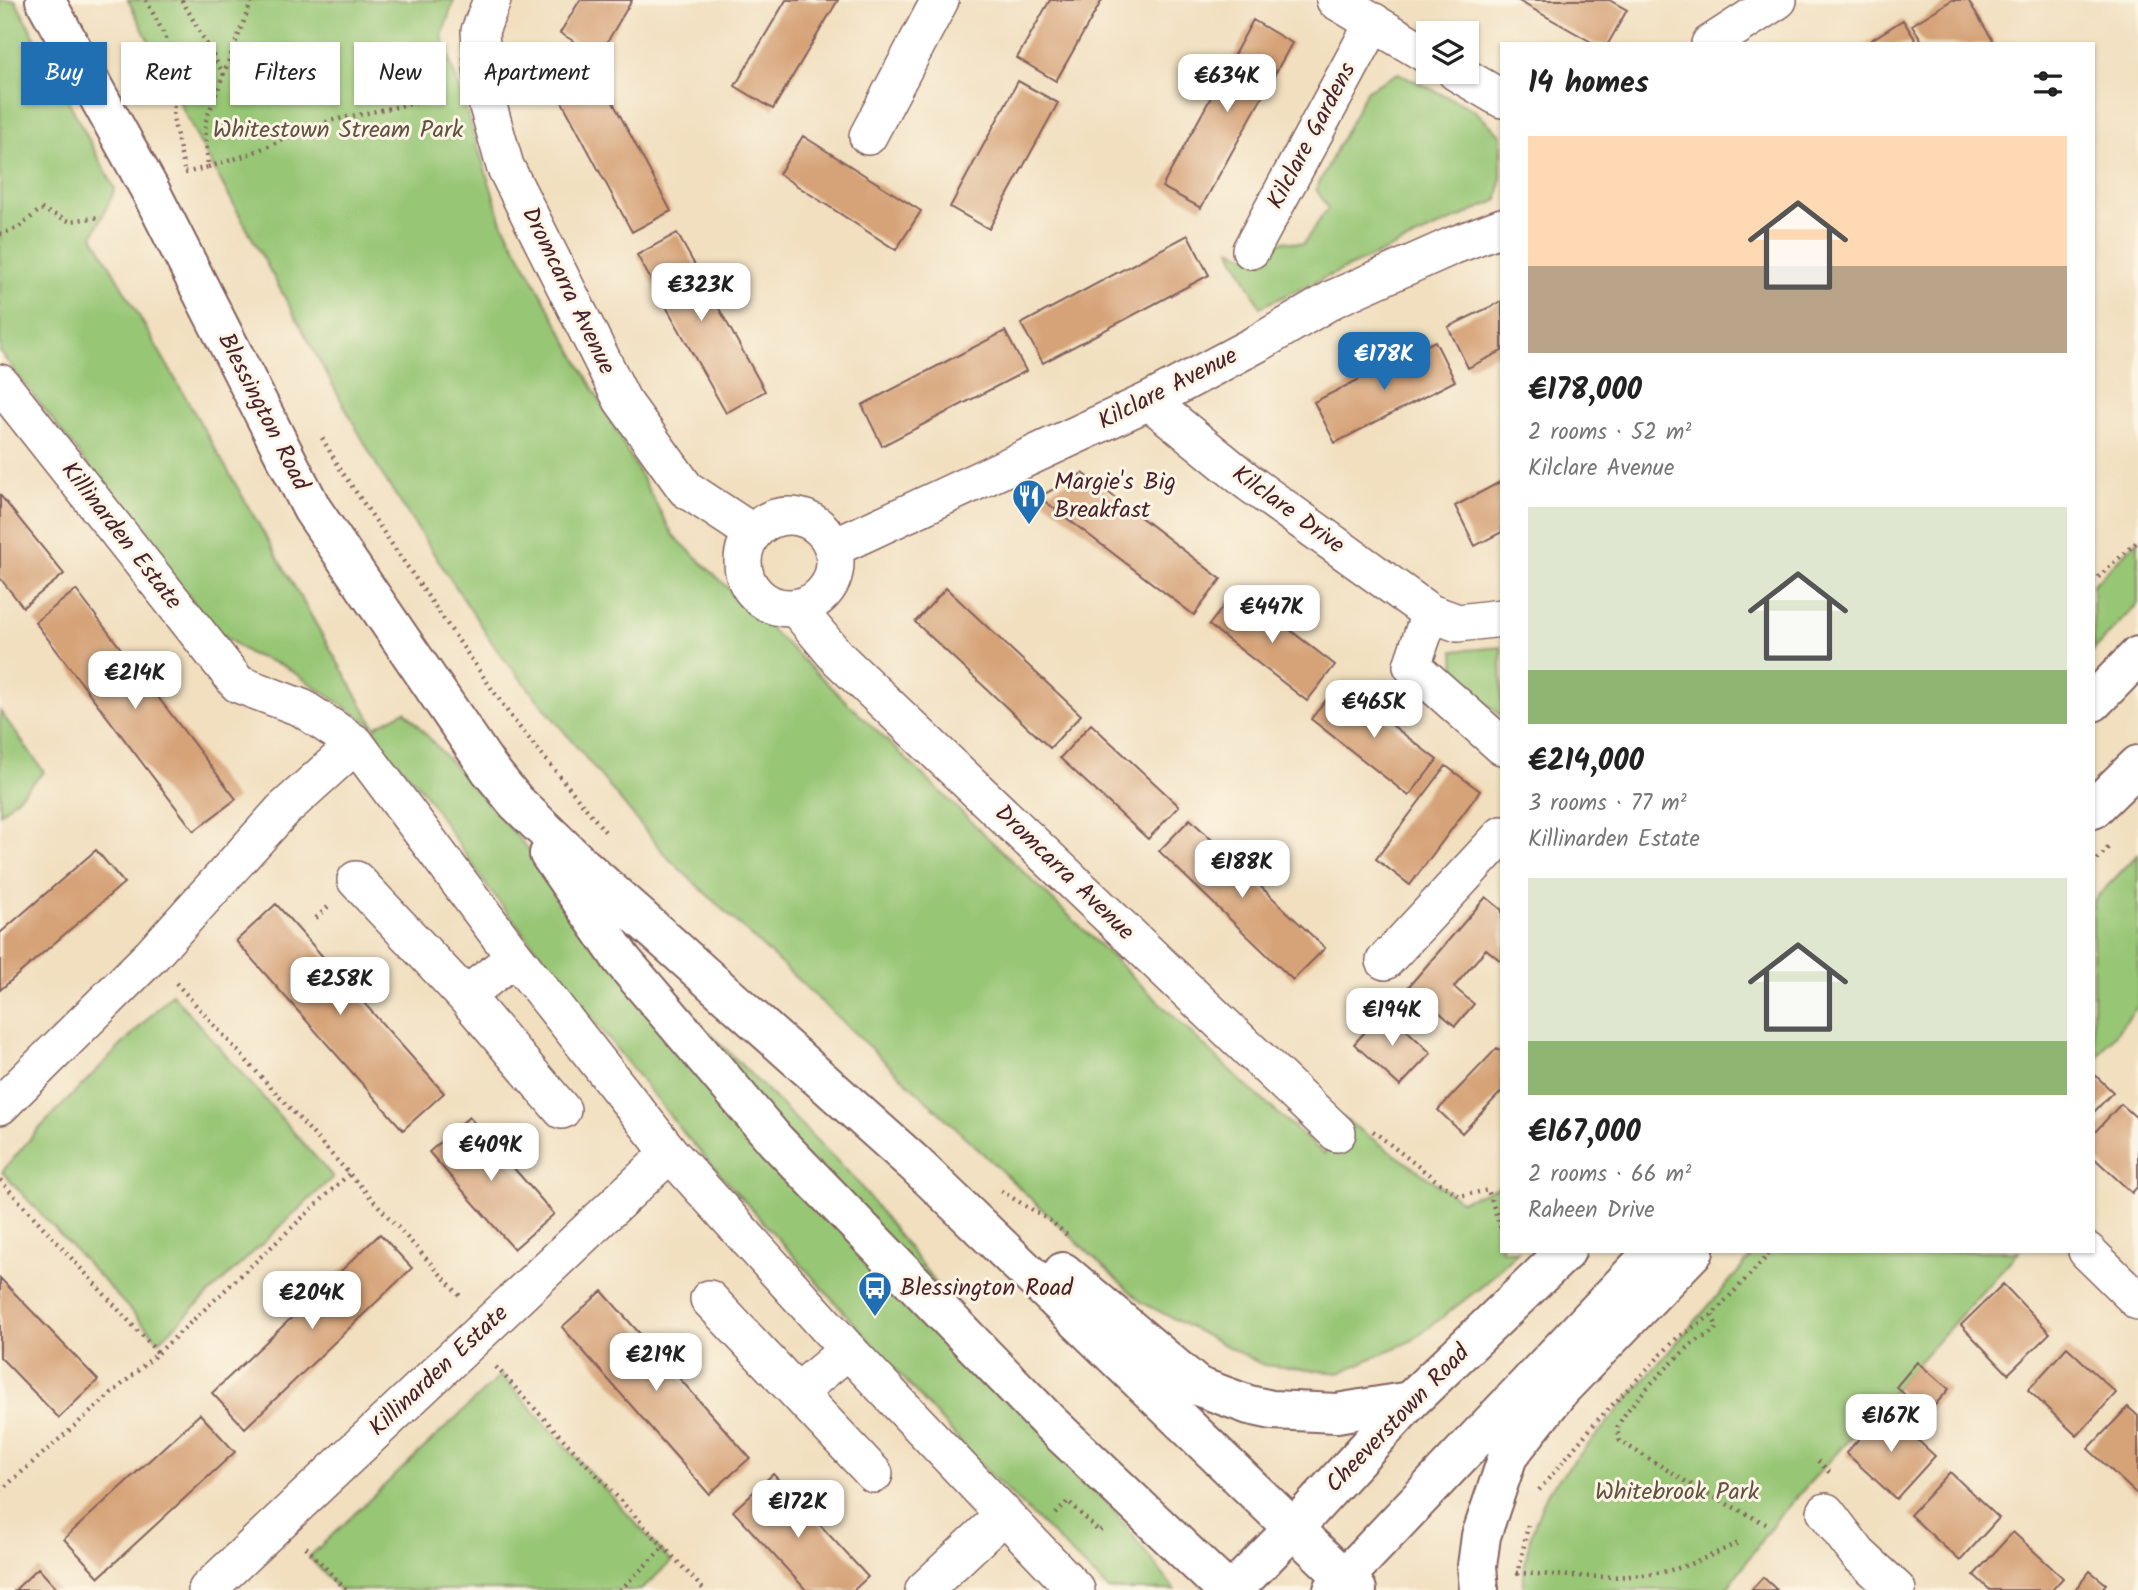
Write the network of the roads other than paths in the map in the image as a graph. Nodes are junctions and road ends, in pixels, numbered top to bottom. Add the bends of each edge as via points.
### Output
1 (45, 0) edge
2 (492, 0) edge
3 (940, 0) edge
4 (1335, 0) edge
5 (1778, 0) edge
6 (1374, 22) junction
7 (1713, 42) edge
8 (1416, 48) edge
9 (1476, 84) edge
10 (1500, 98) edge
11 (868, 136) dead end
12 (1500, 228) edge
13 (1251, 250) dead end
14 (0, 383) edge
15 (1149, 401) junction
16 (753, 533) junction
17 (833, 548) junction
18 (796, 608) junction
19 (1430, 614) junction
20 (1500, 618) edge
21 (2138, 656) edge
22 (2095, 700) edge
23 (356, 744) junction
24 (1500, 744) edge
25 (2138, 765) edge
26 (516, 802) junction
27 (2095, 806) edge
28 (1500, 837) edge
29 (356, 880) dead end
30 (515, 957) junction
31 (1385, 961) dead end
32 (465, 996) junction
33 (0, 1106) edge
34 (562, 1110) dead end
35 (1353, 1131) road end
36 (670, 1153) junction
37 (915, 1163) junction
38 (1564, 1253) edge
39 (1652, 1253) edge
40 (1692, 1253) edge
41 (2089, 1253) edge
42 (709, 1299) dead end
43 (2138, 1301) edge
44 (848, 1350) junction
45 (798, 1392) junction
46 (1410, 1401) junction
47 (874, 1474) dead end
48 (1826, 1512) dead end
49 (1003, 1516) junction
50 (1294, 1528) junction
51 (1345, 1586) edge
52 (207, 1590) edge
53 (924, 1590) edge
54 (1076, 1590) edge
55 (1226, 1590) edge
56 (1233, 1590) edge
57 (1479, 1590) edge
58 (1897, 1590) edge

1 - 26 main road, Blessington Road via 150,190 312,509 490,771
2 - 16 street, Dromcarra Avenue via 480,31 484,92 505,166 622,400 686,489
3 - 11 street
4 - 6 street
5 - 7 street
6 - 8 street
6 - 13 street, Kilclare Gardens
9 - 10 street
12 - 15 street, Kilclare Avenue via 1333,299
14 - 23 street, Killinarden Estate via 238,684 302,708
15 - 17 street, Kilclare Avenue
15 - 19 street, Kilclare Drive via 1248,482
16 - 17 street via 776,517 798,517 817,526
16 - 18 street via 742,562 749,585 765,603
17 - 18 street via 834,572 824,593
18 - 35 street, Dromcarra Avenue via 838,658
19 - 20 street, Kilclare Drive via 1458,623
19 - 24 street via 1412,666
21 - 22 main road
23 - 30 street, Killinarden Estate
23 - 33 street via 283,810 152,955
25 - 27 main road
26 - 37 main road, Blessington Road
26 - 55 main road, Blessington Road via 622,960 776,1141 1049,1422
28 - 31 street
29 - 32 street
30 - 32 street
30 - 36 street, Killinarden Estate
32 - 34 street
36 - 44 street, Killinarden Estate
36 - 52 street, Killinarden Estate
37 - 46 main road via 1037,1250 1197,1387 1272,1410 1337,1413
37 - 50 main road, Blessington Road
38 - 46 main road, Cheeverstown Road
39 - 51 main road
40 - 57 main road via 1559,1391 1508,1456 1481,1536
41 - 43 street
42 - 45 street
44 - 45 street
44 - 49 street, Killinarden Estate
45 - 47 street
46 - 50 main road, Cheeverstown Road
48 - 58 street via 1858,1554
49 - 53 street
49 - 54 street, Killinarden Estate
50 - 51 main road, Blessington Road
50 - 56 main road, Cheeverstown Road

